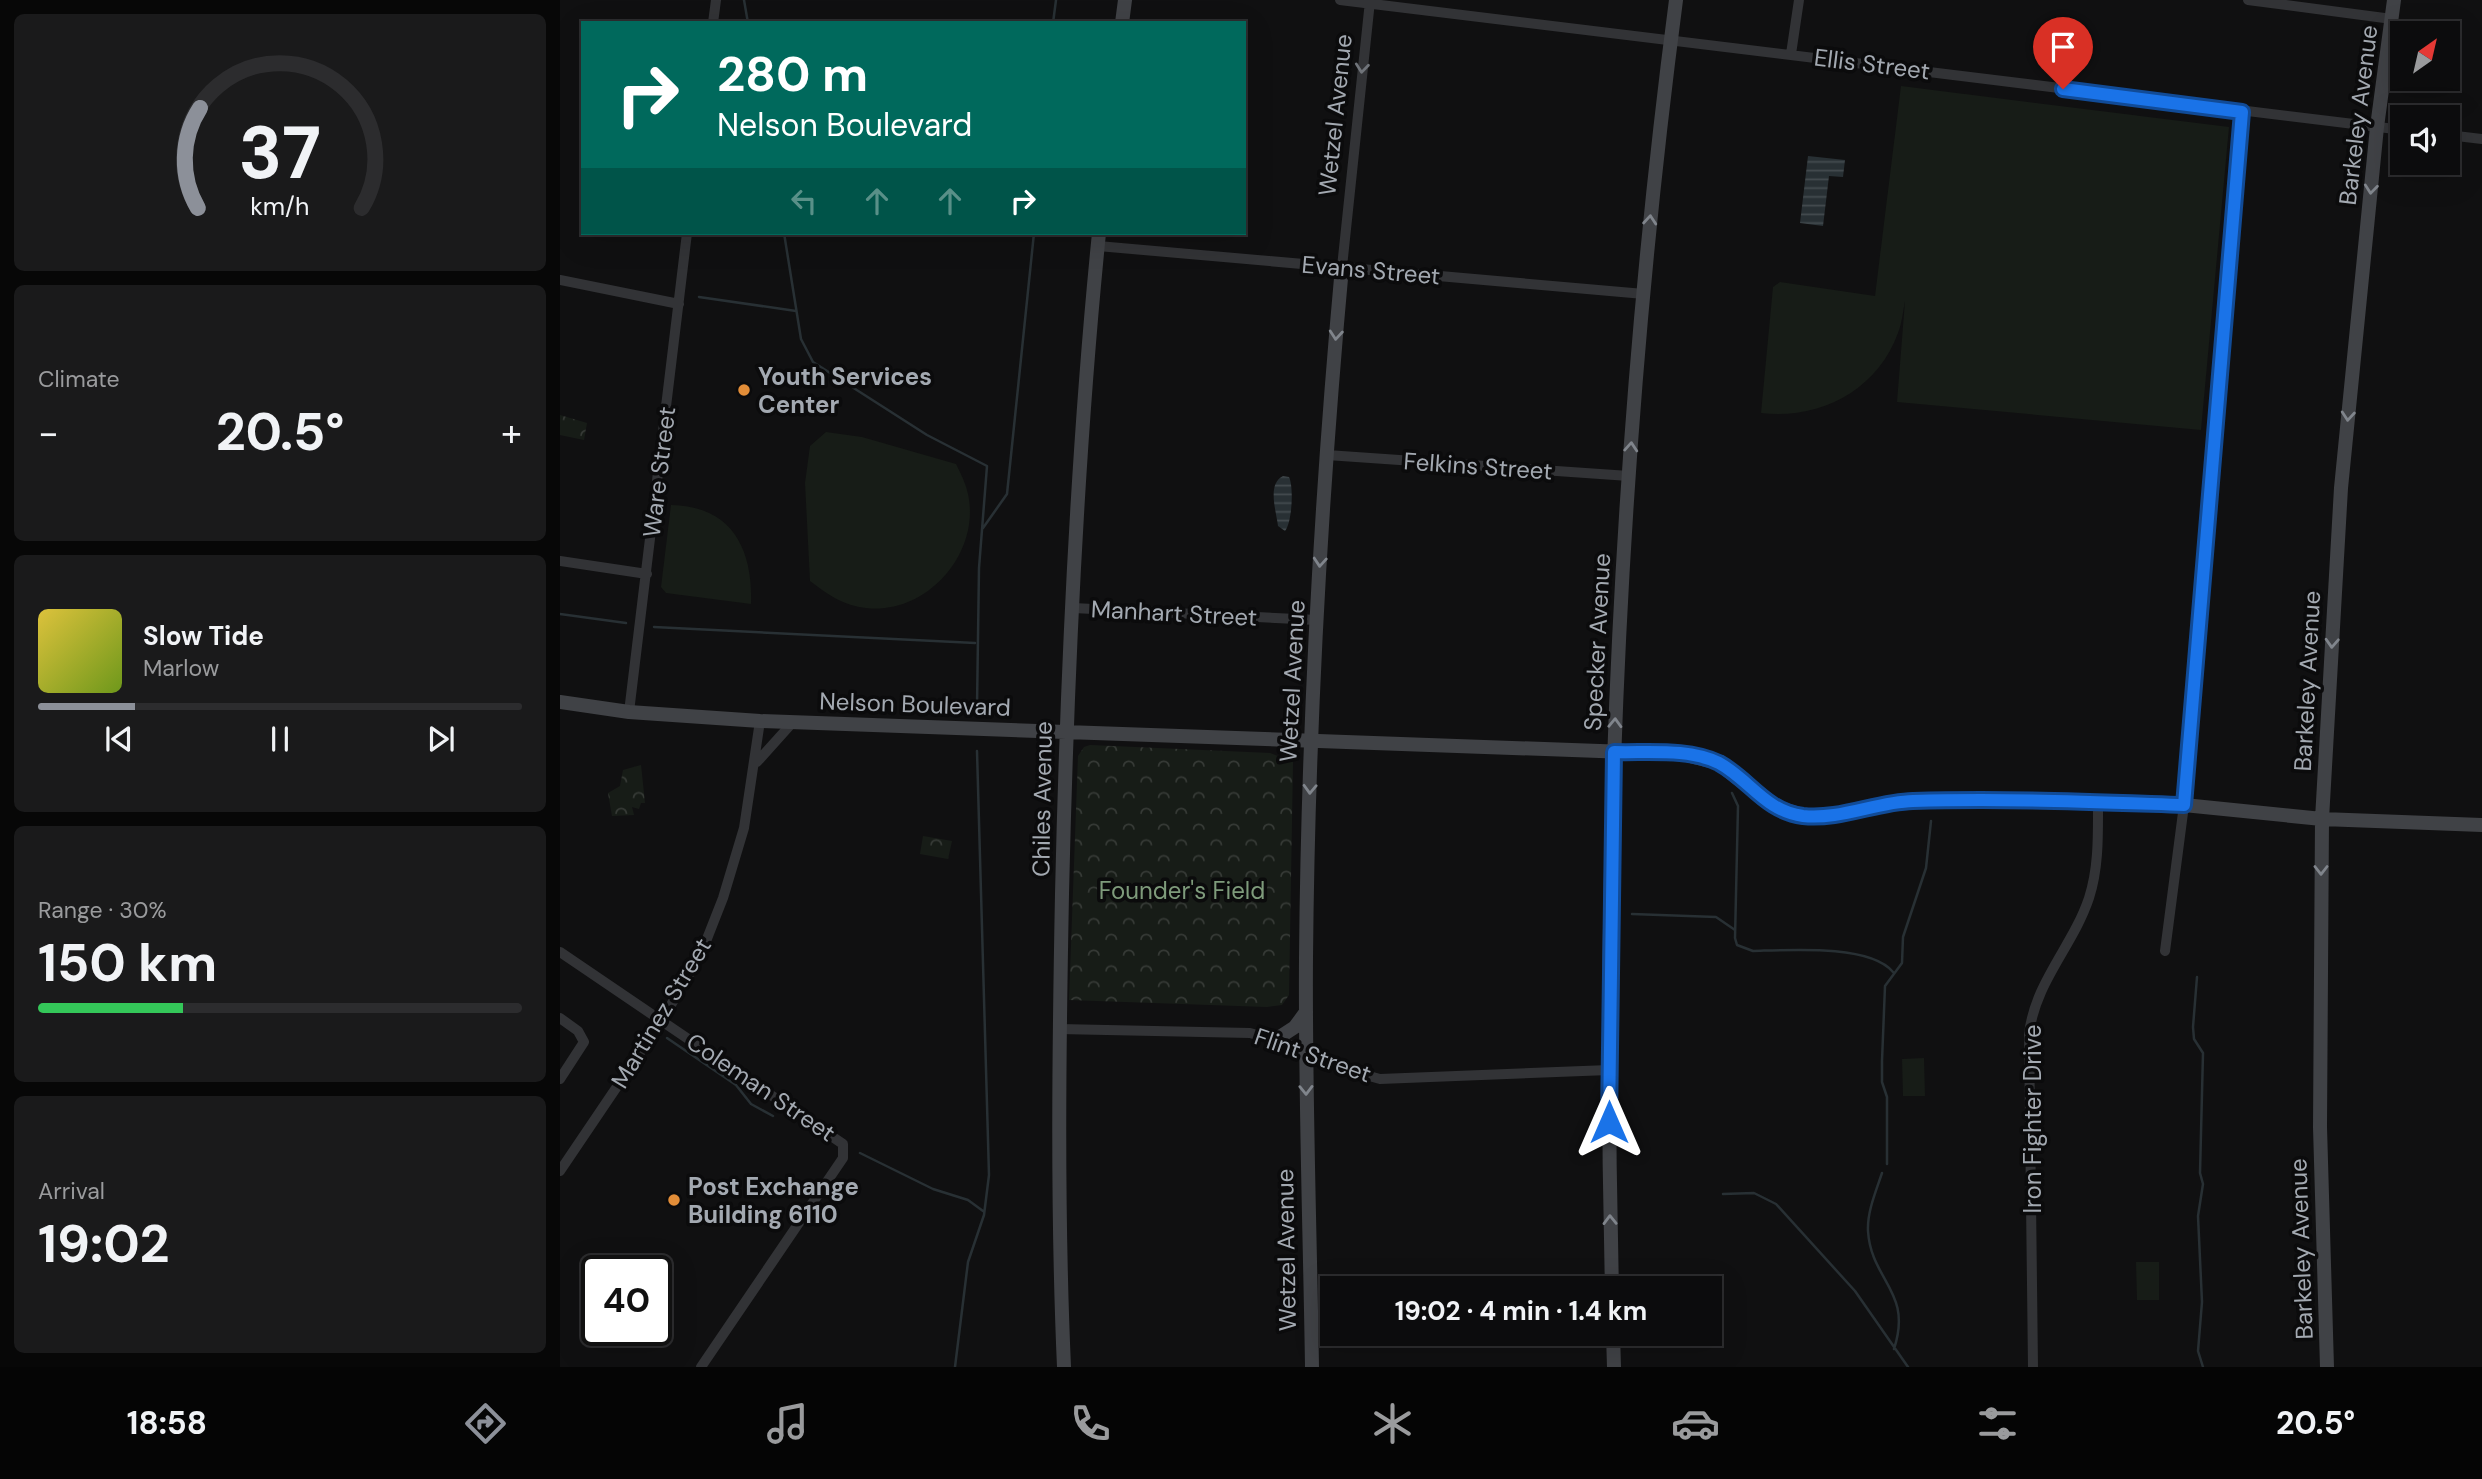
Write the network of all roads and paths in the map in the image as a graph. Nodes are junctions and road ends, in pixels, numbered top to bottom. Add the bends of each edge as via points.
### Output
1 (716, 0) edge
2 (1125, 0) edge
3 (1340, 0) edge
4 (1676, 0) edge
5 (1799, 0) edge
6 (2248, 0) edge
7 (2395, 0) edge
8 (1369, 2) edge
9 (2392, 19) junction
10 (713, 21) edge
11 (1122, 21) edge
12 (1671, 39) junction
13 (1791, 54) junction
14 (2242, 112) junction
15 (2377, 127) junction
16 (2390, 128) edge
17 (2460, 136) edge
18 (2482, 139) edge
19 (687, 235) edge
20 (1098, 239) edge
21 (1342, 267) junction
22 (560, 281) edge
23 (1644, 294) junction
24 (679, 304) junction
25 (1327, 455) junction
26 (1629, 476) junction
27 (560, 561) edge
28 (647, 574) junction
29 (1073, 608) junction
30 (1317, 620) junction
31 (560, 702) edge
32 (629, 712) junction
33 (760, 721) junction
34 (793, 722) junction
35 (1066, 733) junction
36 (1311, 742) junction
37 (1614, 752) junction
38 (756, 763) junction
39 (2098, 802) junction
40 (2184, 805) junction
41 (2322, 819) junction
42 (2482, 825) edge
43 (2165, 950) dead end
44 (560, 952) edge
45 (1306, 1012) junction
46 (560, 1018) edge
47 (662, 1020) junction
48 (1059, 1029) junction
49 (1275, 1040) junction
50 (1306, 1052) junction
51 (1609, 1070) junction
52 (560, 1079) edge
53 (560, 1171) edge
54 (1612, 1276) edge
55 (1613, 1346) edge
56 (701, 1367) edge
57 (1064, 1367) edge
58 (1312, 1367) edge
59 (1614, 1367) edge
60 (2033, 1367) edge
61 (2327, 1367) edge

1 - 10 street
2 - 11 street
3 - 8 street, Ellis Street
4 - 12 street, Specker Avenue
5 - 13 street
6 - 9 street
7 - 9 street, Barkeley Avenue
8 - 12 street, Ellis Street
8 -> 21 street, Wetzel Avenue
9 - 15 street, Barkeley Avenue
12 - 13 street, Ellis Street
23 -> 12 street, Specker Avenue
13 - 14 street, Ellis Street
14 - 15 street, Ellis Street
14 - 40 street
15 - 16 street, Ellis Street
15 -> 41 street, Barkeley Avenue via 2342,488
17 - 18 street
19 - 24 street, Ware Street
20 - 21 street, Evans Street
20 - 29 street, Chiles Avenue
21 - 23 street, Evans Street
21 -> 25 street, Wetzel Avenue
22 - 24 street
26 -> 23 street, Specker Avenue
24 - 28 street, Ware Street
25 - 26 street, Felkins Street
25 -> 30 street, Wetzel Avenue
37 -> 26 street, Specker Avenue
27 - 28 street
28 - 32 street, Ware Street
29 - 30 street, Manhart Street
29 - 35 street, Chiles Avenue
30 - 36 street, Wetzel Avenue
31 - 32 street, Nelson Boulevard
32 - 33 street, Nelson Boulevard
33 - 34 street, Nelson Boulevard
33 - 38 street, Martinez Street
34 - 35 street, Nelson Boulevard
34 - 38 street
35 - 36 street, Nelson Boulevard
35 - 48 street, Chiles Avenue
36 - 37 street, Nelson Boulevard
36 -> 45 street, Wetzel Avenue
37 - 39 street via 1708,759 1734,773 1773,806 1806,816 1825,817 1909,801
37 - 51 street, Specker Avenue
38 - 47 street, Martinez Street via 744,828 723,898 701,954
39 - 40 street
39 - 60 street, Iron Fighter Drive via 2096,862 2089,897 2039,993 2030,1020
40 - 41 street
40 - 43 street
41 - 42 street
41 -> 61 street, Barkeley Avenue via 2320,1127
44 - 47 street, Coleman Street
45 - 49 street via 1296,1027
45 - 50 street, Wetzel Avenue
46 - 52 street via 581,1034 584,1042
47 - 53 street, Martinez Street
47 - 56 street, Coleman Street via 839,1139 845,1149
48 - 49 street, Flint Street via 1229,1031
48 - 57 street, Chiles Avenue
49 - 50 street, Flint Street
50 - 51 street, Flint Street via 1380,1079
50 -> 58 street, Wetzel Avenue
54 -> 51 street, Specker Avenue
55 - 59 street

